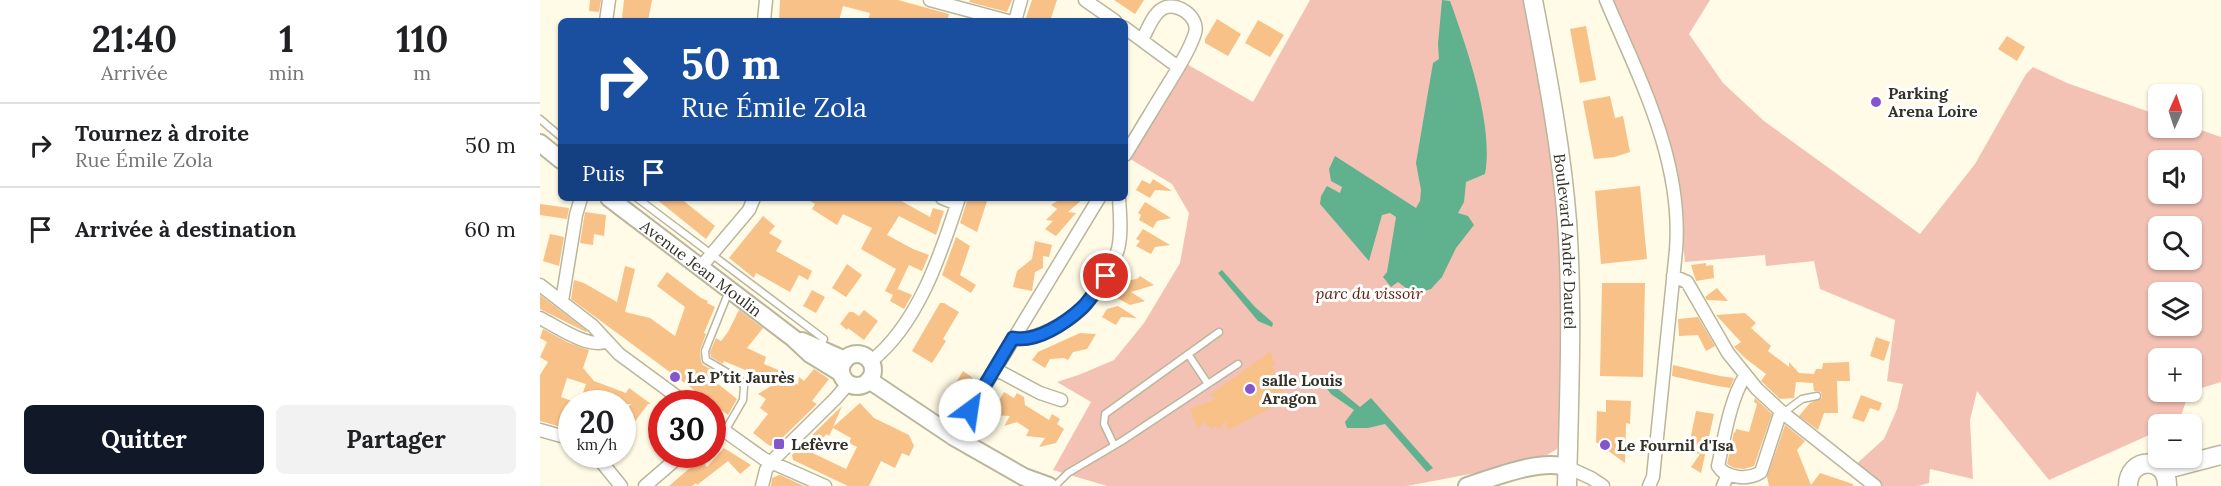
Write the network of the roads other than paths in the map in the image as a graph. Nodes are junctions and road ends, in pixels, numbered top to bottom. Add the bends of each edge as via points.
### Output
1 (609, 0) edge
2 (766, 0) edge
3 (930, 0) edge
4 (1021, 0) edge
5 (1085, 0) edge
6 (1533, 0) edge
7 (1606, 0) edge
8 (606, 18) edge
9 (764, 18) edge
10 (997, 18) edge
11 (1016, 18) edge
12 (1111, 18) edge
13 (1128, 30) edge
14 (1142, 40) junction
15 (1178, 67) junction
16 (540, 119) edge
17 (558, 134) edge
18 (540, 143) edge
19 (1128, 150) edge
20 (558, 158) edge
21 (580, 201) edge
22 (613, 201) edge
23 (641, 201) edge
24 (753, 201) edge
25 (958, 201) edge
26 (1097, 201) edge
27 (1119, 201) edge
28 (711, 255) junction
29 (700, 268) junction
30 (1674, 276) junction
31 (540, 285) edge
32 (730, 290) junction
33 (562, 301) junction
34 (540, 318) edge
35 (1220, 332) dead end
36 (793, 338) junction
37 (1013, 338) junction
38 (606, 341) junction
39 (822, 343) junction
40 (1188, 354) junction
41 (870, 362) junction
42 (1238, 364) dead end
43 (995, 369) junction
44 (845, 372) junction
45 (1745, 376) junction
46 (869, 380) junction
47 (1208, 384) junction
48 (668, 390) edge
49 (1817, 396) dead end
50 (1061, 400) dead end
51 (1783, 413) junction
52 (726, 417) edge
53 (540, 430) edge
54 (726, 432) edge
55 (558, 435) edge
56 (954, 437) junction
57 (1114, 446) junction
58 (2221, 455) edge
59 (771, 462) junction
60 (2221, 465) edge
61 (1567, 467) junction
62 (606, 468) edge
63 (665, 468) edge
64 (1725, 480) edge
65 (1755, 481) edge
66 (2167, 481) edge
67 (621, 486) edge
68 (645, 486) edge
69 (762, 486) edge
70 (825, 486) edge
71 (1049, 486) edge
72 (1054, 486) edge
73 (1467, 486) edge
74 (1567, 486) edge
75 (1603, 486) edge
76 (1649, 486) edge
77 (1875, 486) edge
78 (2128, 486) edge

1 - 8 street
2 - 9 street
3 - 10 street
4 - 11 street
5 - 12 street
6 - 61 main road, Boulevard André Dautel via 1557,124 1567,221
7 - 30 street via 1651,103 1666,151 1678,232
13 - 14 street
14 - 15 street
14 - 15 street via 1164,7 1175,7 1192,16 1197,26 1195,34
15 - 19 street
16 - 17 lane
18 - 20 street
21 - 33 street
22 - 29 street, Avenue Jean Moulin
23 - 28 lane
24 - 28 street
25 - 41 street via 909,320
26 - 37 street
27 - 37 street via 1118,248 1106,276 1084,306 1032,338
28 - 29 street
28 - 39 lane
29 - 32 street, Avenue Jean Moulin
30 - 45 street via 1692,288
30 - 76 street
31 - 33 street
32 - 36 street, Avenue Jean Moulin
32 - 52 lane via 705,351 706,360 744,386 743,400
33 - 38 street
34 - 38 street via 588,342
35 - 40 lane
36 - 39 street, Avenue Jean Moulin
36 - 44 street, Avenue Jean Moulin via 810,354
37 - 43 street
38 - 48 street
39 - 44 street, Avenue Jean Moulin
40 - 47 lane
40 - 57 lane via 1105,414 1104,424
41 - 44 street via 858,354 849,357
41 - 46 street via 873,371
42 - 47 lane
43 - 50 street
43 - 56 street
44 - 46 street via 862,385
44 - 59 street via 835,399
45 - 51 street
45 - 64 street via 1738,386 1718,466
46 - 56 street
47 - 57 lane
49 - 51 lane via 1794,402
51 - 65 street
51 - 77 street
53 - 55 street
54 - 59 street
56 - 71 street via 1024,477
57 - 72 lane via 1068,473
58 - 66 main road
59 - 69 street
59 - 70 street
60 - 66 main road
61 - 73 street via 1556,464 1532,468
61 - 74 main road, Boulevard André Dautel
61 - 75 street
62 - 67 street
63 - 68 street
64 - 65 street
66 - 78 main road via 2152,464 2140,465 2130,473

